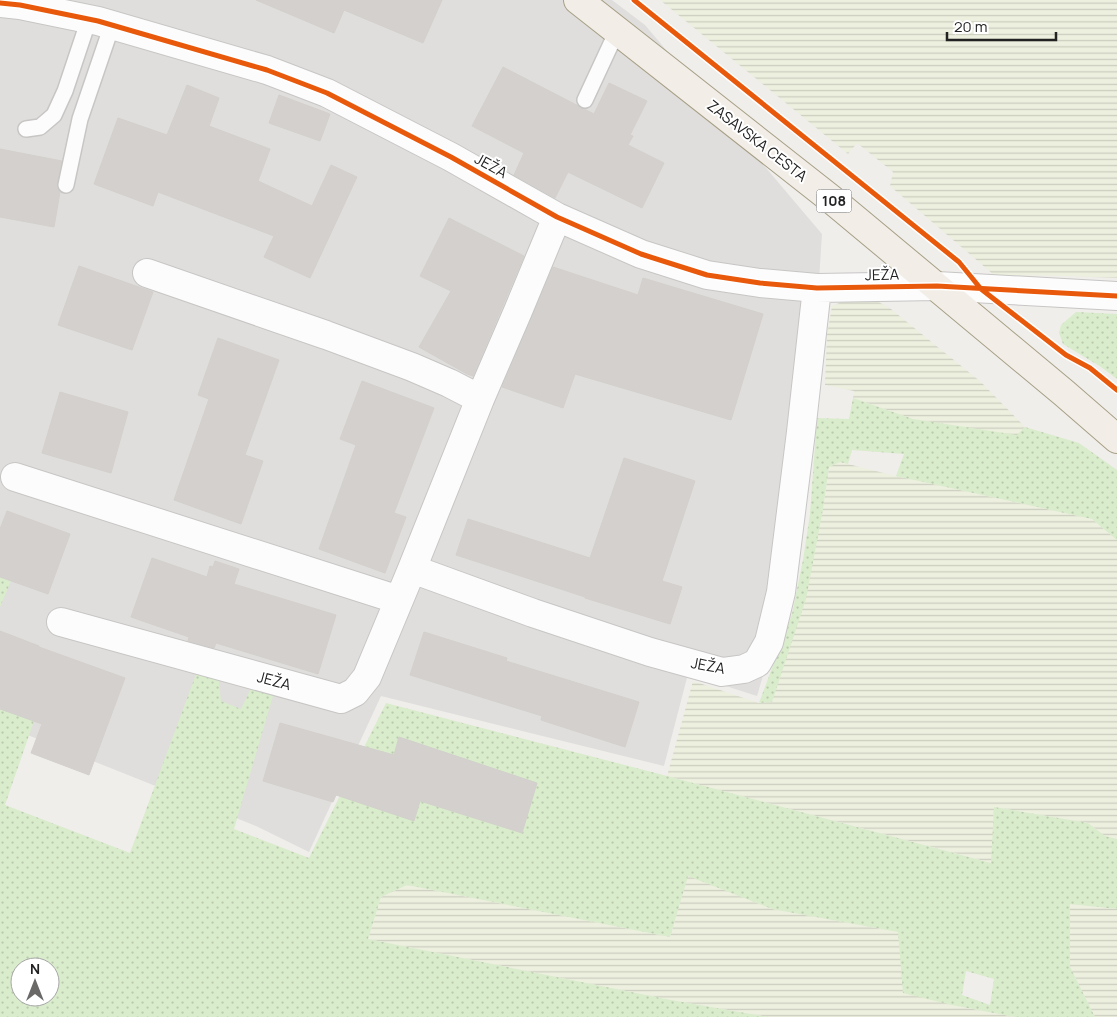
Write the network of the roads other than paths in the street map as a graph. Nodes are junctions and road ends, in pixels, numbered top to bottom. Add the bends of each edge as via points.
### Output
1 (578, 0) edge
2 (0, 3) edge
3 (100, 22) junction
4 (617, 31) junction
5 (585, 100) dead end
6 (26, 129) dead end
7 (66, 185) dead end
8 (557, 217) junction
9 (147, 273) dead end
10 (937, 286) junction
11 (817, 288) junction
12 (1117, 296) edge
13 (480, 399) junction
14 (1117, 439) edge
15 (15, 477) dead end
16 (412, 569) junction
17 (398, 600) junction
18 (61, 622) dead end

1 - 4 main road, ZASAVSKA CESTA / 108
2 - 3 street, JEŽA
3 - 6 lane via 54,115 40,128
3 - 7 lane
3 - 8 street, JEŽA via 267,70 327,94 451,157
4 - 5 lane
4 - 10 main road, ZASAVSKA CESTA / 108
8 - 11 street, JEŽA via 641,254 707,275
8 - 13 street, JEŽA
9 - 13 street via 412,367
10 - 11 street, JEŽA
10 - 12 street, JEŽA
10 - 14 main road, ZASAVSKA CESTA / 108
11 - 16 street, JEŽA via 781,592 769,642 757,663 744,670 722,672 650,652
13 - 16 street, JEŽA
15 - 17 street
16 - 17 street, JEŽA
17 - 18 street, JEŽA via 367,677 355,692 341,699

